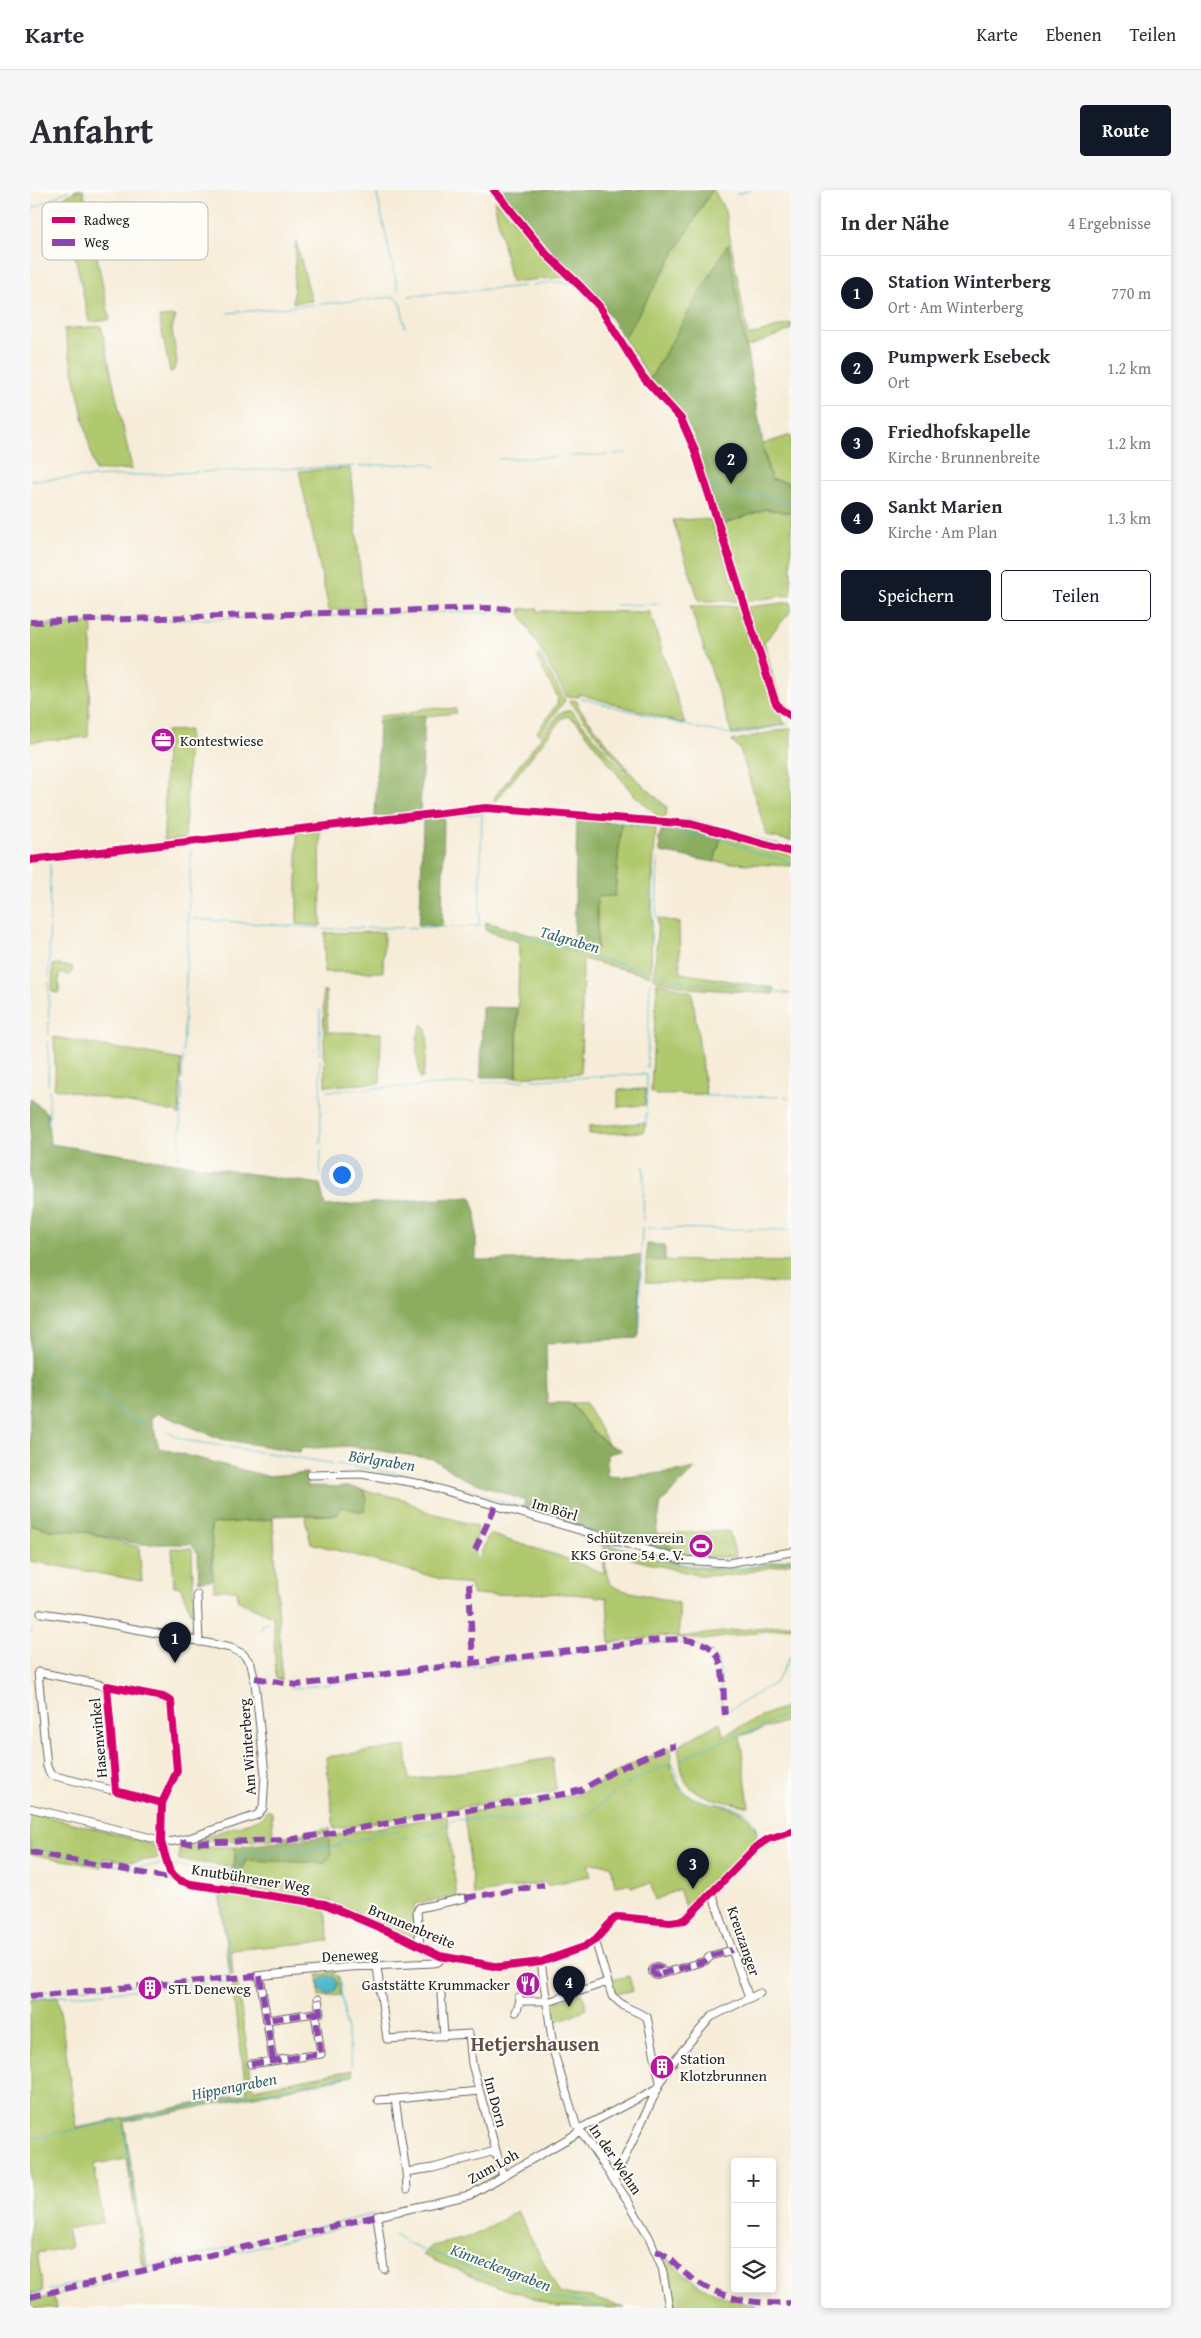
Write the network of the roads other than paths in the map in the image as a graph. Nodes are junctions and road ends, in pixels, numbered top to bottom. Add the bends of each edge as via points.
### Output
1 (494, 190) edge
2 (791, 716) edge
3 (791, 852) edge
4 (30, 860) edge
5 (310, 1476) dead end
6 (791, 1552) edge
7 (197, 1595) dead end
8 (42, 1613) dead end
9 (199, 1642) junction
10 (107, 1686) junction
11 (116, 1791) junction
12 (162, 1803) junction
13 (30, 1808) edge
14 (791, 1832) edge
15 (162, 1842) junction
16 (712, 1893) junction
17 (465, 1898) dead end
18 (333, 1907) joint
19 (595, 1940) junction
20 (420, 1947) junction
21 (732, 1950) junction
22 (443, 1957) junction
23 (541, 1962) junction
24 (377, 1966) junction
25 (661, 1974) dead end
26 (607, 1982) junction
27 (760, 1992) dead end
28 (440, 1995) dead end
29 (749, 1998) junction
30 (318, 1999) dead end
31 (548, 2001) junction
32 (516, 2012) dead end
33 (315, 2013) junction
34 (267, 2020) junction
35 (444, 2036) junction
36 (273, 2060) junction
37 (251, 2064) dead end
38 (659, 2085) junction
39 (479, 2091) junction
40 (395, 2099) junction
41 (378, 2100) dead end
42 (579, 2131) junction
43 (495, 2152) junction
44 (406, 2172) junction
45 (503, 2176) junction
46 (614, 2180) junction
47 (407, 2189) dead end
48 (384, 2269) dead end
49 (669, 2308) edge

1 - 2 street via 547,255 595,302 643,377 684,424 776,701 779,708
3 - 4 street via 691,824 486,808
5 - 6 street, Im Börl via 367,1474 422,1484 682,1560 728,1564
7 - 9 street
8 - 9 street, Am Winterberg
9 - 15 street, Am Winterberg via 239,1651 251,1664 264,1756 264,1802 257,1816 186,1839
10 - 11 street, Hasenwinkel
10 - 11 street, Hasenwinkel via 38,1672 51,1775
10 - 12 street, Hasenwinkel via 171,1701 177,1771
11 - 12 street, Hasenwinkel
12 - 15 street, Hasenwinkel
13 - 15 street
14 - 16 street, Brunnenbreite via 761,1843
15 - 18 street, Knutbührener Weg via 170,1872 185,1883
16 - 19 street, Brunnenbreite via 685,1920 670,1922 619,1917
16 - 21 street, Kreuzanger
17 - 20 street via 419,1908
18 - 20 street, Brunnenbreite
19 - 23 street, Brunnenbreite
19 - 26 street
20 - 22 street, Brunnenbreite
21 - 25 street
21 - 29 street, Kreuzanger
22 - 23 street, Brunnenbreite via 498,1967
22 - 24 street, Deneweg via 433,1963
23 - 31 street, In der Wehm
24 - 34 street, Deneweg via 258,1976
24 - 35 street via 386,2039
26 - 31 street
26 - 38 street via 610,1993 619,2003 646,2016
27 - 29 street
28 - 35 street
29 - 38 street via 703,2024 667,2069
30 - 33 street via 320,2012
31 - 32 street via 520,1999
31 - 42 street, In der Wehm via 558,2068
33 - 34 street
33 - 36 street via 321,2054
34 - 36 street
35 - 39 street, Im Dorn via 469,2034
36 - 37 street
38 - 42 street, Zum Loh
38 - 46 street
39 - 40 street
39 - 43 street, Im Dorn
40 - 41 street
40 - 44 street
42 - 45 street, Zum Loh
42 - 46 street, In der Wehm
43 - 44 street
43 - 45 street, Im Dorn
44 - 47 street
45 - 48 street, Zum Loh via 470,2194 377,2216
46 - 49 street, In der Wehm via 659,2259

